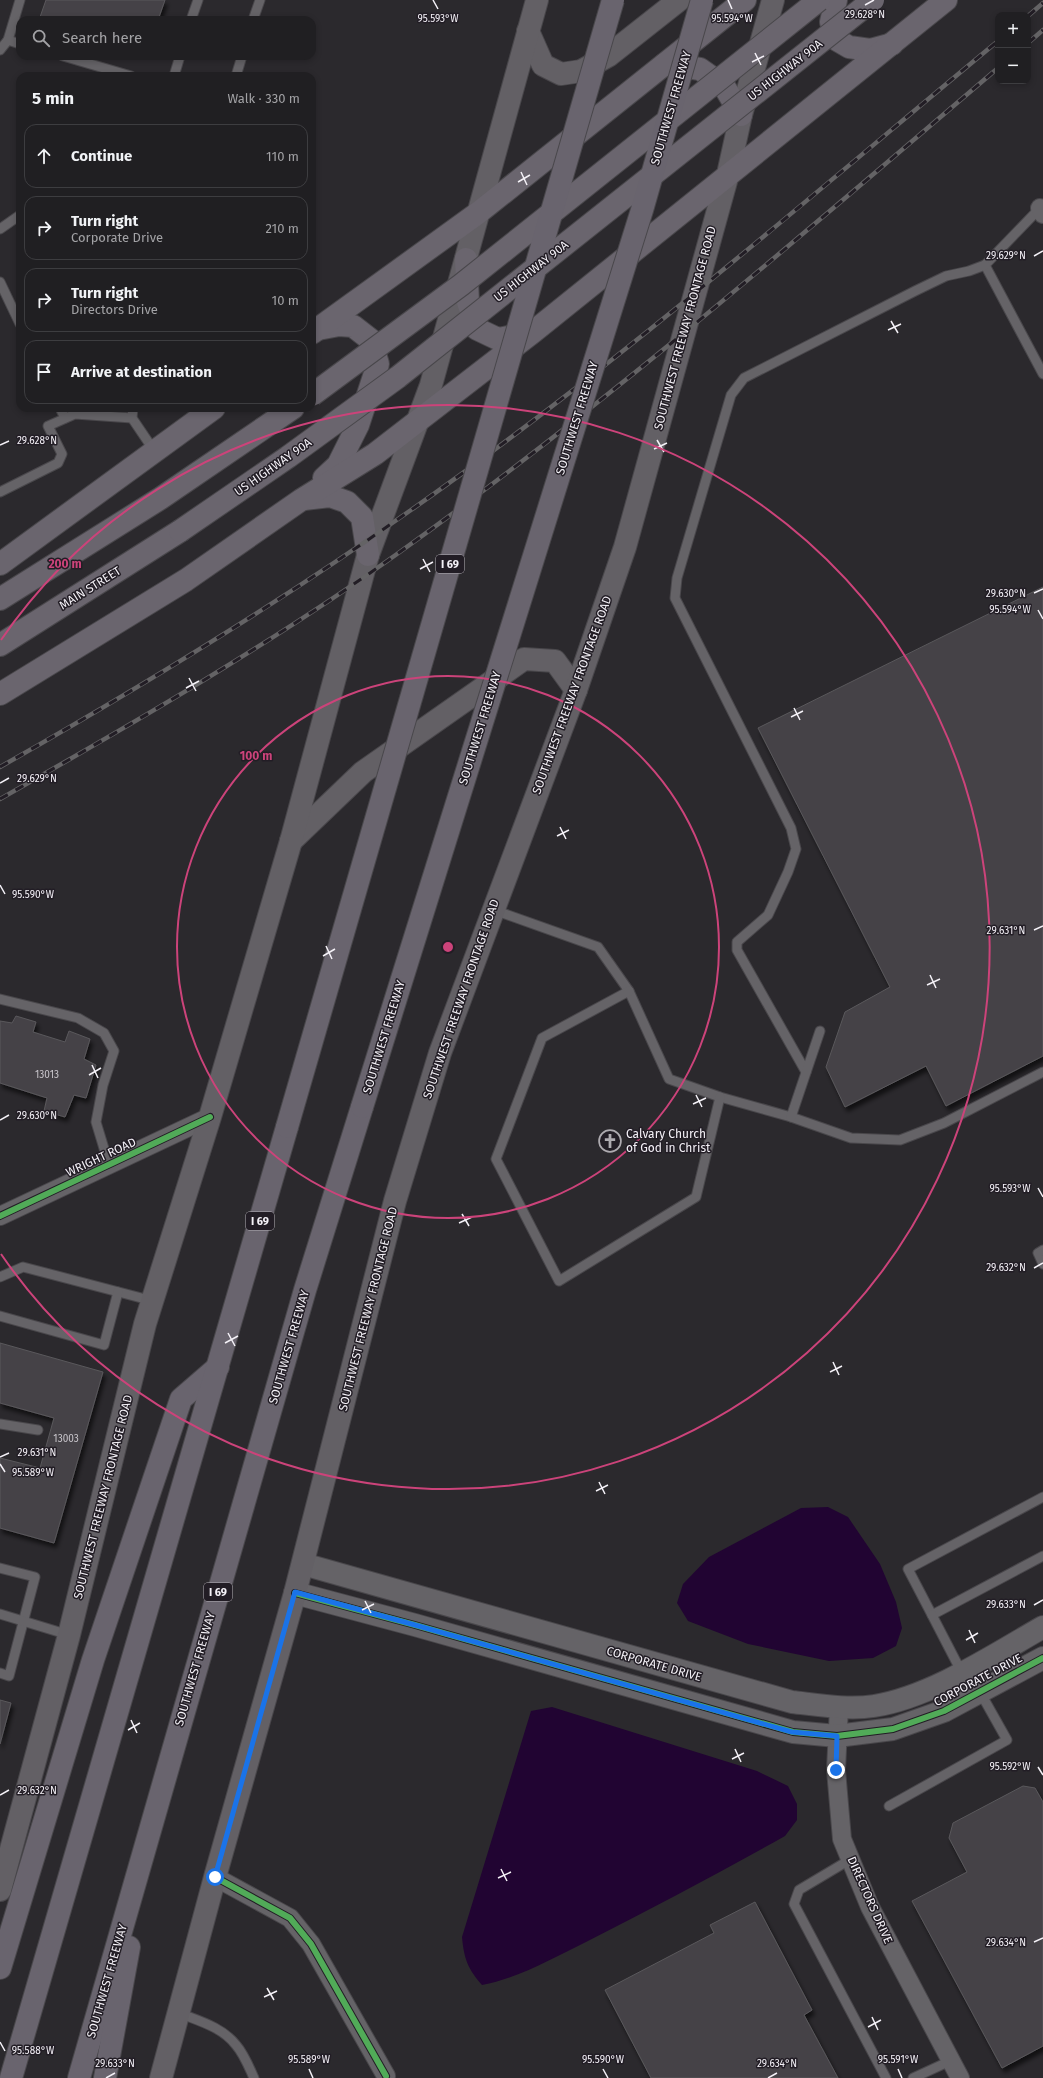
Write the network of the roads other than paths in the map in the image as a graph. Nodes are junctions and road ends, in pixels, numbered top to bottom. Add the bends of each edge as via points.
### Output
1 (20, 0) edge
2 (198, 0) edge
3 (260, 0) edge
4 (537, 0) edge
5 (613, 0) edge
6 (679, 0) edge
7 (702, 0) edge
8 (745, 0) edge
9 (773, 0) edge
10 (819, 0) edge
11 (836, 0) edge
12 (873, 0) edge
13 (946, 0) edge
14 (192, 16) edge
15 (255, 16) edge
16 (528, 31) junction
17 (8, 40) junction
18 (16, 43) edge
19 (894, 43) junction
20 (0, 50) edge
21 (76, 60) edge
22 (179, 60) edge
23 (241, 60) edge
24 (664, 64) junction
25 (117, 72) edge
26 (175, 72) edge
27 (237, 72) edge
28 (742, 115) junction
29 (728, 174) junction
30 (1042, 209) edge
31 (478, 214) junction
32 (16, 218) edge
33 (0, 228) edge
34 (466, 259) junction
35 (985, 265) junction
36 (0, 282) edge
37 (16, 316) edge
38 (316, 330) edge
39 (316, 331) edge
40 (533, 332) junction
41 (1043, 374) edge
42 (316, 393) edge
43 (62, 412) edge
44 (133, 412) edge
45 (209, 412) edge
46 (287, 412) edge
47 (65, 418) junction
48 (132, 418) junction
49 (418, 422) junction
50 (155, 452) junction
51 (0, 492) edge
52 (301, 500) junction
53 (180, 531) joint
54 (368, 555) junction
55 (0, 564) edge
56 (0, 600) edge
57 (0, 645) edge
58 (576, 690) junction
59 (0, 694) edge
60 (291, 841) junction
61 (493, 909) junction
62 (629, 991) junction
63 (0, 999) edge
64 (820, 1031) dead end
65 (806, 1072) junction
66 (1043, 1072) edge
67 (720, 1098) junction
68 (210, 1117) junction
69 (791, 1117) junction
70 (109, 1165) junction
71 (0, 1216) edge
72 (1043, 1250) edge
73 (1043, 1264) edge
74 (0, 1277) edge
75 (118, 1292) junction
76 (153, 1301) junction
77 (0, 1316) edge
78 (218, 1367) junction
79 (0, 1424) edge
80 (38, 1430) dead end
81 (1043, 1497) edge
82 (1043, 1556) edge
83 (303, 1564) junction
84 (0, 1568) edge
85 (295, 1592) junction
86 (0, 1614) edge
87 (932, 1615) junction
88 (24, 1621) junction
89 (1043, 1627) edge
90 (69, 1635) junction
91 (1043, 1658) edge
92 (0, 1673) edge
93 (962, 1673) junction
94 (980, 1692) junction
95 (838, 1707) junction
96 (837, 1736) junction
97 (889, 1806) dead end
98 (155, 1808) junction
99 (851, 1859) junction
100 (215, 1877) junction
101 (0, 1890) edge
102 (0, 1968) edge
103 (178, 2013) junction
104 (950, 2061) junction
105 (386, 2076) dead end
106 (11, 2078) edge
107 (80, 2078) edge
108 (105, 2078) edge
109 (161, 2078) edge
110 (254, 2078) edge
111 (886, 2078) edge
112 (913, 2078) edge
113 (960, 2078) edge

1 - 17 lane
2 - 14 lane
3 - 15 lane
4 - 16 main road, SOUTHWEST FREEWAY FRONTAGE ROAD
5 - 78 highway, I 69, bridge
6 - 16 main road via 608,56 581,71 561,74 544,65
7 - 98 highway, SOUTHWEST FREEWAY / I 69, bridge via 639,217 305,1290
8 - 24 highway
9 - 28 main road, SOUTHWEST FREEWAY FRONTAGE ROAD
10 - 42 highway, bridge via 462,285
11 - 19 highway via 831,22 838,40 849,47 870,50
12 - 53 highway, US HIGHWAY 90A, bridge via 398,377
13 - 19 highway
16 - 31 main road, SOUTHWEST FREEWAY FRONTAGE ROAD
17 - 18 lane
17 - 20 lane
19 - 29 highway
21 - 25 lane
22 - 26 lane
23 - 27 lane
24 - 28 highway via 700,69 724,86
24 - 31 highway
28 - 29 main road, SOUTHWEST FREEWAY FRONTAGE ROAD
29 - 40 highway
29 - 58 main road, SOUTHWEST FREEWAY FRONTAGE ROAD via 625,547
30 - 35 lane
31 - 34 main road, SOUTHWEST FREEWAY FRONTAGE ROAD
31 - 38 highway
32 - 33 lane
34 - 40 highway via 468,302 477,329 498,338
34 - 49 main road, SOUTHWEST FREEWAY FRONTAGE ROAD via 431,385
35 - 41 lane
35 - 65 lane via 946,276 744,378 731,395 677,578 675,598 791,828 796,849 788,872 768,915 737,942 737,950
36 - 37 lane
39 - 52 highway via 339,325 353,326 371,340 378,364 358,425 338,465
40 - 49 highway
43 - 47 lane
44 - 48 lane
45 - 50 highway
46 - 56 highway via 161,498
47 - 48 lane via 75,414
47 - 51 lane via 48,426 62,454 58,463
48 - 50 lane
49 - 52 highway via 375,454
49 - 54 main road, SOUTHWEST FREEWAY FRONTAGE ROAD
50 - 55 highway
52 - 54 highway via 330,496 347,502 362,517
52 - 59 highway via 186,580
53 - 57 highway, MAIN STREET
54 - 60 main road, SOUTHWEST FREEWAY FRONTAGE ROAD
58 - 60 main road via 555,661 524,659 362,772
58 - 61 main road, SOUTHWEST FREEWAY FRONTAGE ROAD
60 - 68 main road, SOUTHWEST FREEWAY FRONTAGE ROAD
61 - 62 lane via 598,947
61 - 83 main road, SOUTHWEST FREEWAY FRONTAGE ROAD via 440,1053 395,1201
62 - 67 lane via 669,1079
62 - 67 lane via 542,1038 496,1159 559,1281 696,1197
63 - 70 lane via 78,1018 104,1033 114,1051 103,1085 96,1122
64 - 65 lane
65 - 69 lane
66 - 69 lane via 944,1123 900,1140 851,1138
67 - 69 lane
68 - 70 street, WRIGHT ROAD
68 - 76 main road, SOUTHWEST FREEWAY FRONTAGE ROAD
70 - 71 street, WRIGHT ROAD
72 - 73 lane via 1038,1253
74 - 75 lane via 23,1267
75 - 76 lane
75 - 77 lane via 104,1345
76 - 90 main road, SOUTHWEST FREEWAY FRONTAGE ROAD via 143,1332
78 - 102 highway via 181,1399 93,1660
78 - 106 highway, I 69
79 - 80 lane
81 - 87 lane via 908,1569
82 - 87 lane
83 - 85 main road, SOUTHWEST FREEWAY FRONTAGE ROAD
83 - 95 street, CORPORATE DRIVE via 785,1700
84 - 88 lane via 35,1577
85 - 96 street, CORPORATE DRIVE via 792,1732
85 - 100 main road, SOUTHWEST FREEWAY FRONTAGE ROAD
86 - 88 lane
87 - 93 lane
88 - 90 lane
88 - 92 lane via 9,1676
89 - 93 street, CORPORATE DRIVE
90 - 101 main road, SOUTHWEST FREEWAY FRONTAGE ROAD
91 - 94 street, CORPORATE DRIVE
93 - 95 street, CORPORATE DRIVE via 917,1694 874,1706
94 - 96 street, CORPORATE DRIVE via 944,1711 893,1729
94 - 97 lane via 1007,1740
95 - 96 street, DIRECTORS DRIVE
96 - 99 street, DIRECTORS DRIVE via 836,1770 842,1839
98 - 107 highway, SOUTHWEST FREEWAY / I 69
98 - 108 highway
99 - 104 street, DIRECTORS DRIVE via 870,1907
99 - 111 lane via 799,1890 794,1904
100 - 103 main road, SOUTHWEST FREEWAY FRONTAGE ROAD
100 - 105 street via 290,1918 312,1944
103 - 109 main road, SOUTHWEST FREEWAY FRONTAGE ROAD
103 - 110 lane via 220,2030 228,2036 237,2046
104 - 112 lane
104 - 113 street, DIRECTORS DRIVE

